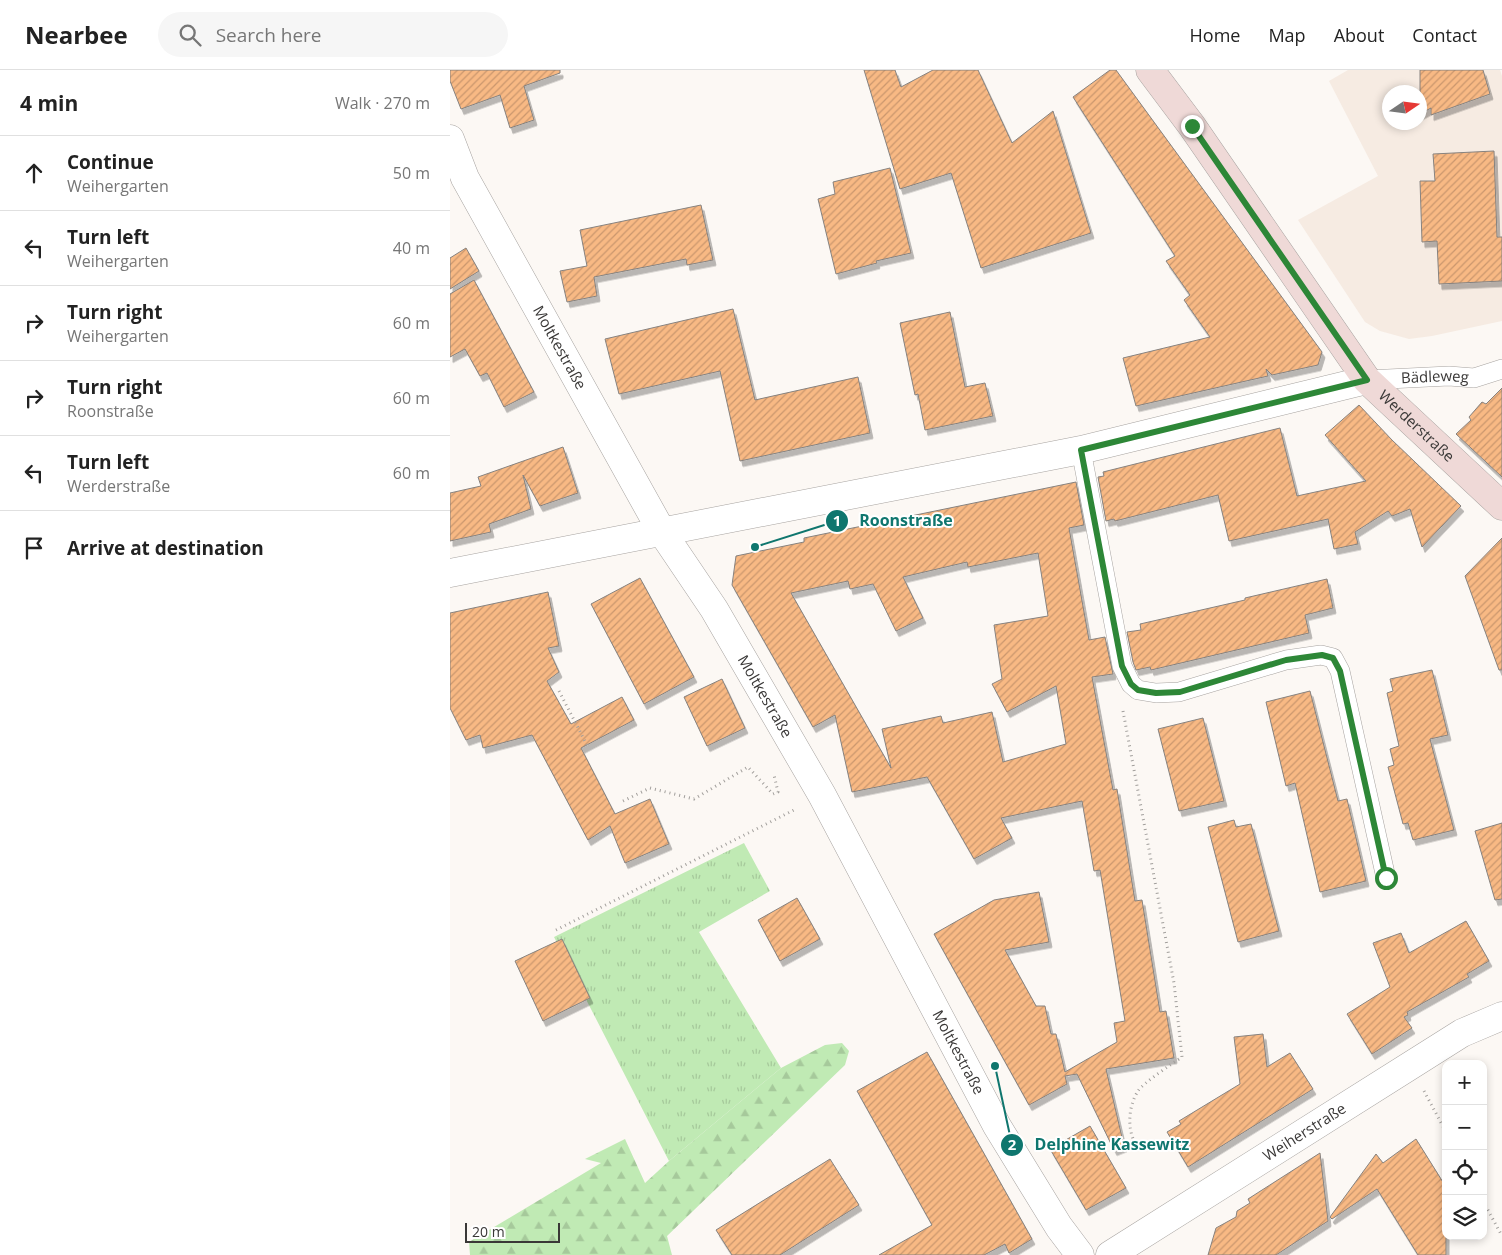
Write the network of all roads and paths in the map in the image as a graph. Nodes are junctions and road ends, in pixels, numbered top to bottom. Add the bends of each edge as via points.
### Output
1 (1150, 70) edge
2 (450, 139) edge
3 (1502, 369) edge
4 (1367, 380) junction
5 (1081, 450) junction
6 (1502, 506) edge
7 (662, 532) junction
8 (450, 573) edge
9 (1131, 684) junction
10 (560, 691) dead end
11 (588, 747) dead end
12 (748, 767) dead end
13 (623, 801) dead end
14 (777, 820) dead end
15 (1386, 878) dead end
16 (556, 930) dead end
17 (1502, 1016) edge
18 (1410, 1066) junction
19 (1442, 1125) edge
20 (1139, 1143) dead end
21 (1487, 1209) edge
22 (1502, 1236) edge
23 (1080, 1255) edge
24 (1110, 1255) edge

1 - 4 street, Werderstraße
2 - 7 street, Moltkestraße via 465,178
3 - 4 lane, Bädleweg via 1474,378
4 - 5 street
4 - 6 street, Werderstraße
5 - 7 street
5 - 9 lane via 1122,666
7 - 8 street
7 - 23 street, Moltkestraße via 714,609 822,795 997,1126 1059,1227
9 - 15 lane via 1138,690 1156,693 1180,692 1286,660 1322,655 1333,658 1340,671
9 - 20 path via 1122,704 1174,983 1182,1057 1138,1090 1130,1112 1132,1135
10 - 11 path
12 - 13 path via 694,799 650,788
14 - 16 path
17 - 18 street, Weiherstraße via 1462,1033
18 - 19 path
18 - 24 street, Weiherstraße
21 - 22 path

